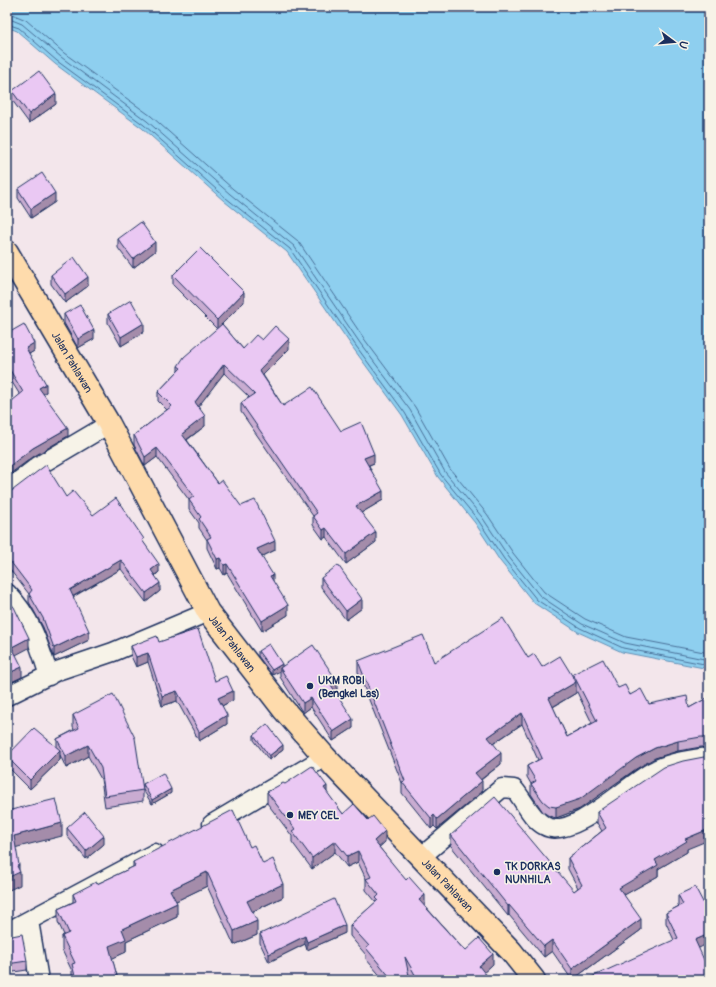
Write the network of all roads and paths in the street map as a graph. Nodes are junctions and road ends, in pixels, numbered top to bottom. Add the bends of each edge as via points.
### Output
1 (7, 252) edge
2 (109, 424) junction
3 (7, 490) edge
4 (7, 593) edge
5 (208, 612) junction
6 (48, 676) junction
7 (7, 696) edge
8 (325, 757) junction
9 (709, 757) edge
10 (197, 832) edge
11 (171, 845) edge
12 (421, 857) junction
13 (29, 921) junction
14 (7, 932) edge
15 (38, 980) edge
16 (534, 980) edge

1 - 2 highway, Jalan Pahlawan
2 - 3 street via 38,466
2 - 5 highway, Jalan Pahlawan
4 - 6 street via 31,624
5 - 6 street
5 - 8 highway, Jalan Pahlawan via 284,710
6 - 7 street
8 - 10 street
8 - 12 highway, Jalan Pahlawan
9 - 12 street via 653,771 587,817 562,829 546,827 529,810 514,789 502,788
11 - 13 street
12 - 16 highway, Jalan Pahlawan
13 - 14 street
13 - 15 street

